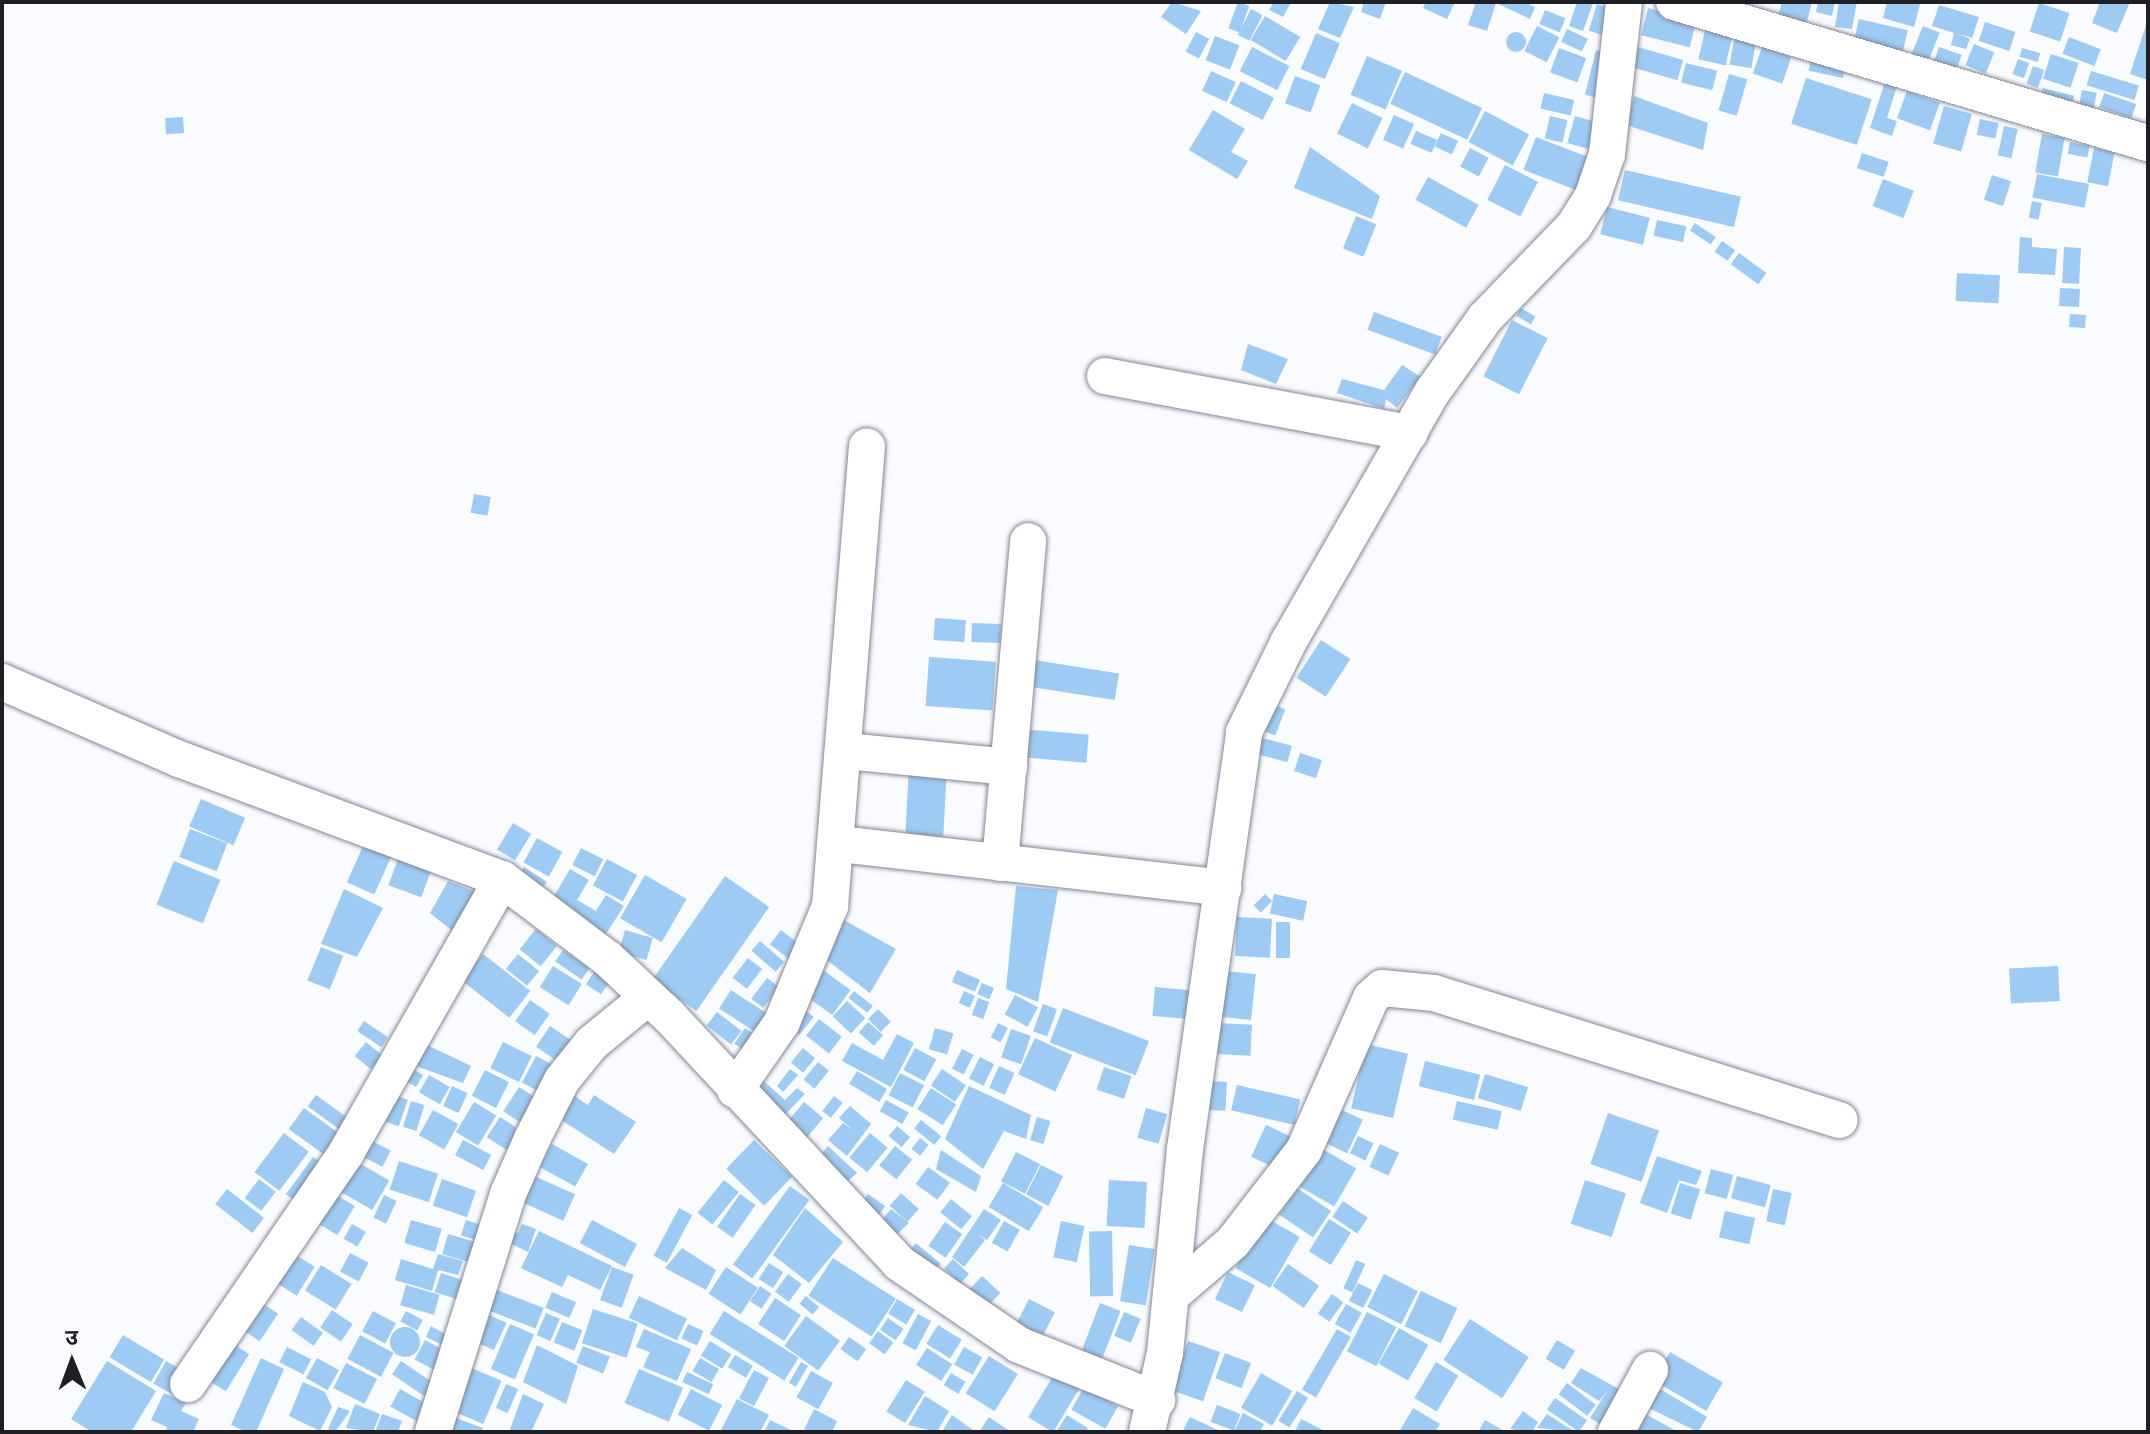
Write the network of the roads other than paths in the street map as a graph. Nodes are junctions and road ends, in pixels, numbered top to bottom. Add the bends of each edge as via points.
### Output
1 (1624, 2) edge
2 (1674, 2) edge
3 (2148, 143) edge
4 (1105, 376) dead end
5 (867, 446) dead end
6 (1402, 446) junction
7 (1028, 541) dead end
8 (2, 682) edge
9 (846, 751) junction
10 (1009, 767) junction
11 (839, 844) junction
12 (1000, 863) junction
13 (502, 879) junction
14 (1223, 888) junction
15 (648, 997) junction
16 (735, 1090) junction
17 (1840, 1120) dead end
18 (1173, 1294) junction
19 (1650, 1370) dead end
20 (188, 1384) dead end
21 (1152, 1416) edge
22 (433, 1432) edge
23 (1616, 1432) edge

1 - 6 street via 1607,154 1593,195 1574,226 1469,339
2 - 3 street
4 - 6 street
5 - 9 street
6 - 14 street via 1244,732
7 - 10 street
8 - 13 street via 179,759
9 - 10 street
9 - 11 street
10 - 12 street
11 - 12 street
11 - 16 street via 830,906 813,957 782,1022
12 - 14 street
13 - 15 street
13 - 20 street via 346,1153
14 - 18 street via 1185,1149
15 - 16 street
15 - 22 street via 592,1043 562,1080 532,1139 508,1194
16 - 21 street via 860,1227 940,1295 1019,1345
17 - 18 street via 1434,993 1382,988 1371,998 1304,1150 1233,1242
18 - 21 street
19 - 23 street

